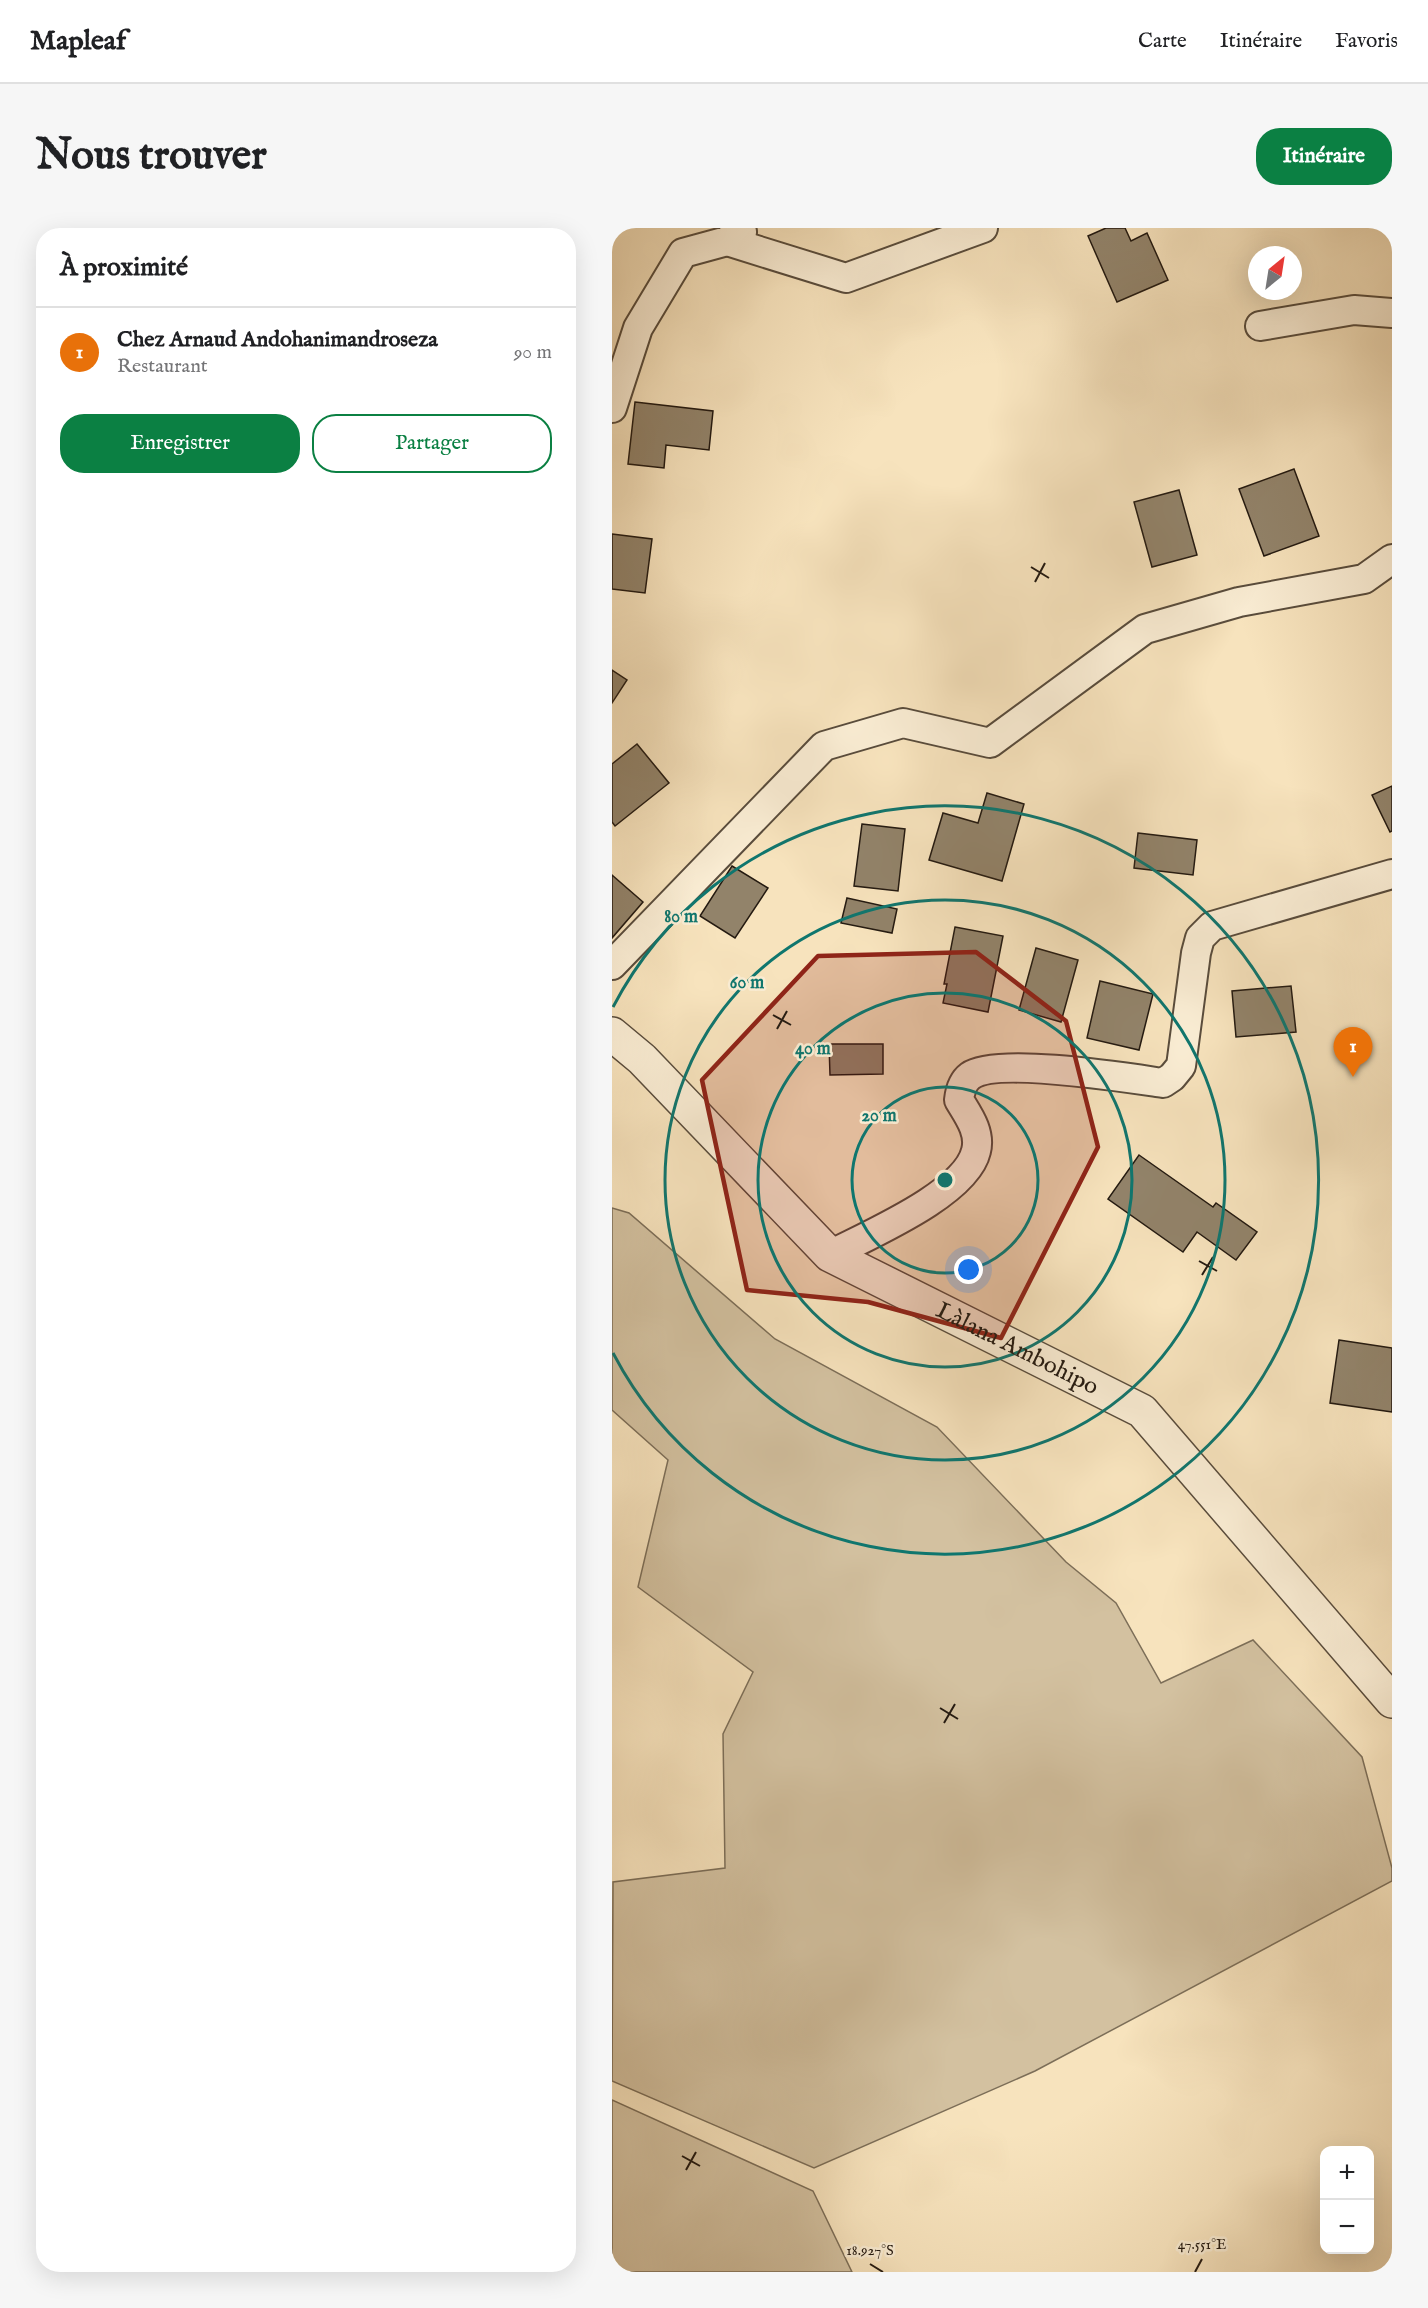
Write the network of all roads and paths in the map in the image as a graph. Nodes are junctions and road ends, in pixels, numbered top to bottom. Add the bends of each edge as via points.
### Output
1 (983, 228) edge
2 (738, 234) edge
3 (1392, 313) edge
4 (1260, 326) dead end
5 (612, 408) edge
6 (1392, 559) edge
7 (1392, 874) edge
8 (612, 965) edge
9 (612, 1034) edge
10 (830, 1256) junction
11 (1392, 1701) edge

1 - 2 street via 846,278
2 - 5 street via 683,253 638,328
3 - 4 street via 1354,310
6 - 8 street via 1364,579 1239,602 1145,628 990,743 903,723 824,746
7 - 10 street via 1212,926 1200,938 1196,952 1181,1066 1164,1083 1006,1067 971,1075 961,1086 959,1100 975,1128 976,1151 962,1178 941,1196
9 - 10 street, Làlana Ambohipo via 642,1059
10 - 11 street, Làlana Ambohipo via 1142,1410

